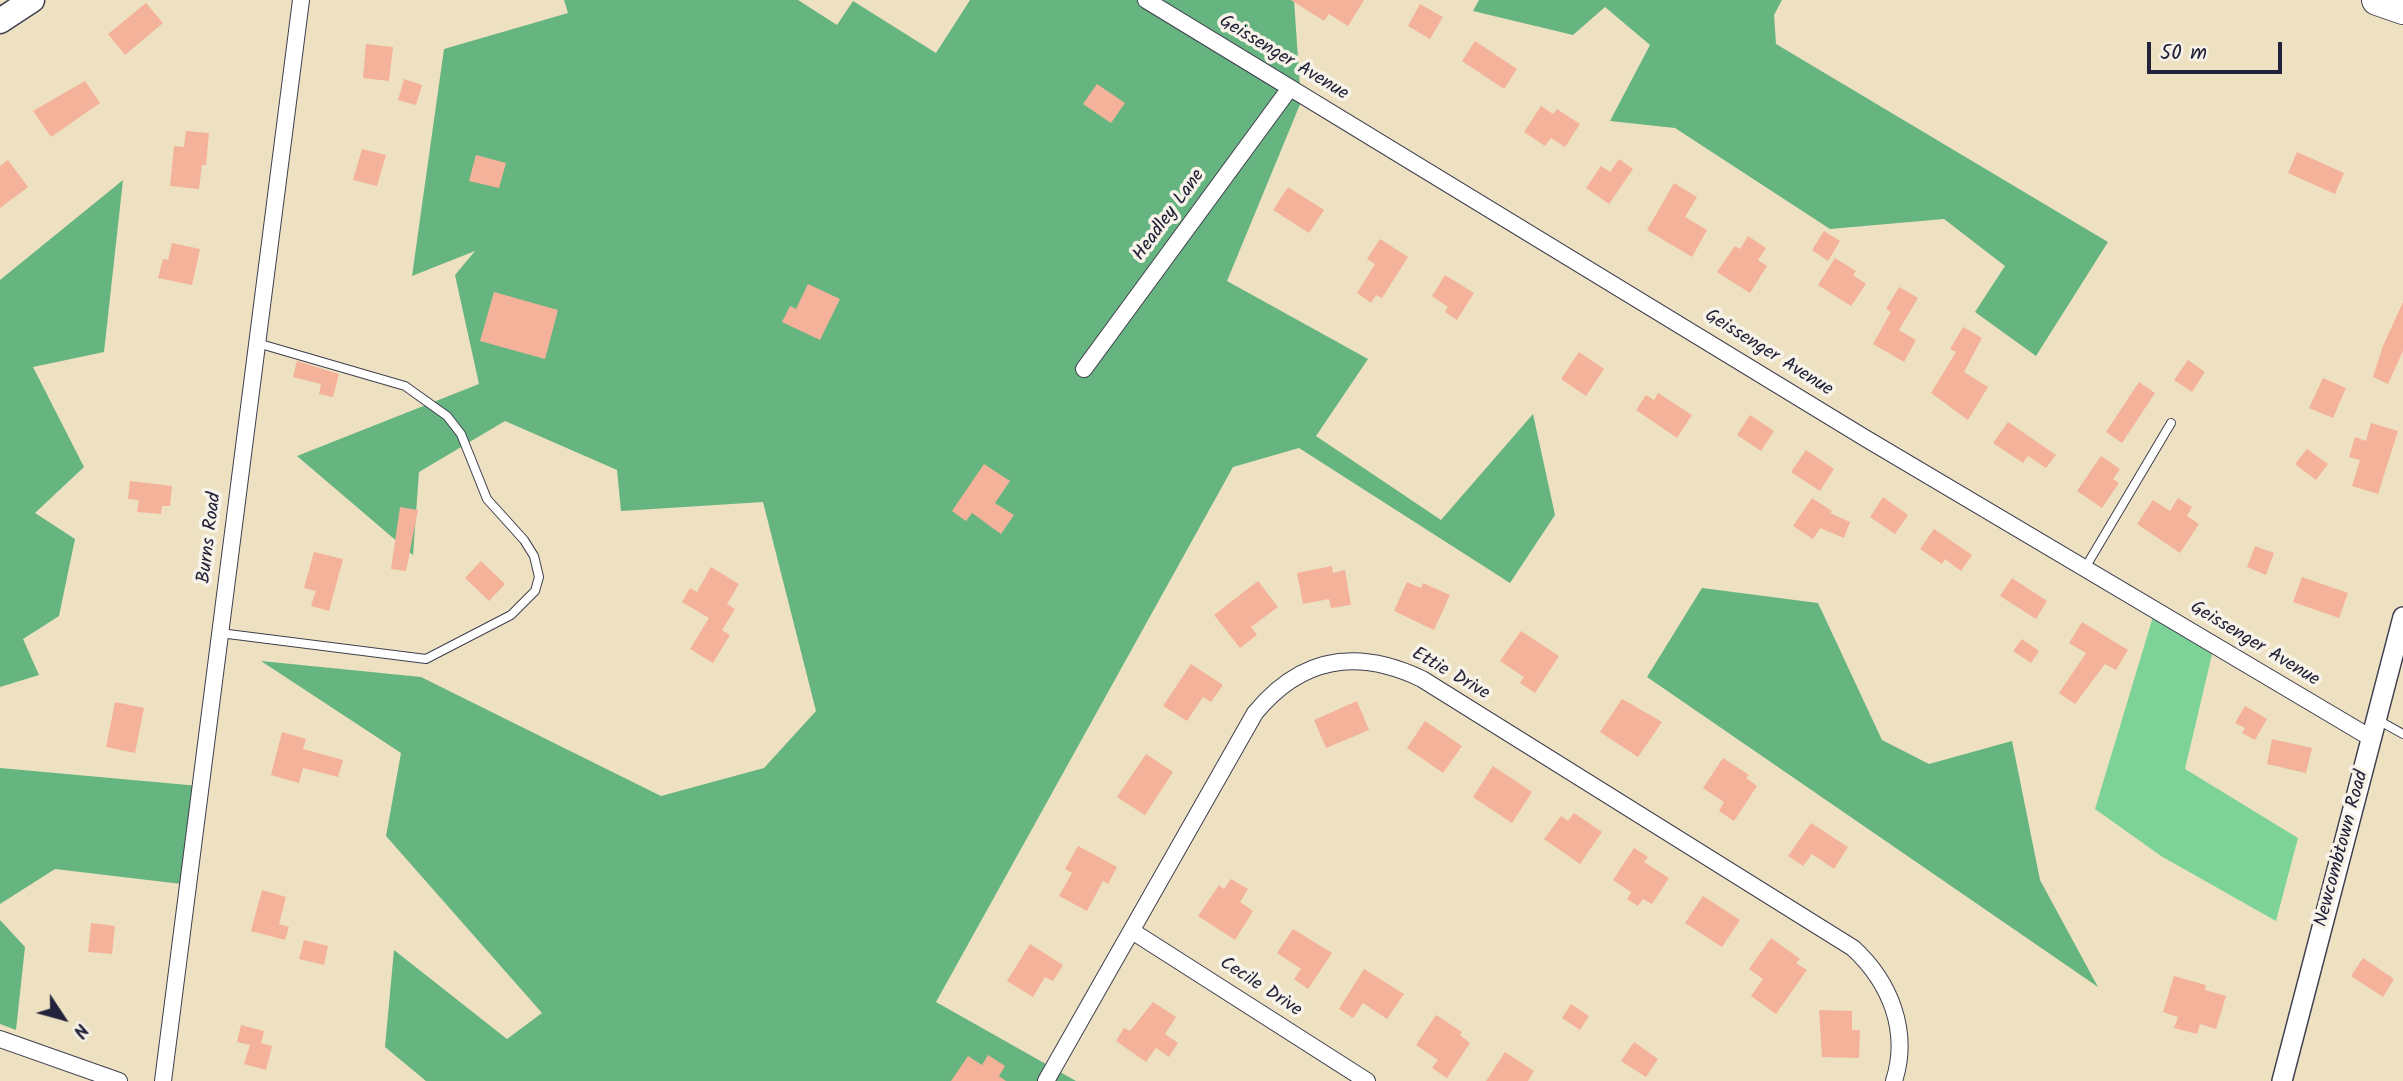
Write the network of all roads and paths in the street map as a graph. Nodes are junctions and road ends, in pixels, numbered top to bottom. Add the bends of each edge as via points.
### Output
1 (32, 0) edge
2 (300, 0) edge
3 (1146, 0) edge
4 (2377, 0) edge
5 (2403, 9) edge
6 (0, 21) edge
7 (1290, 88) junction
8 (257, 343) junction
9 (1084, 369) dead end
10 (2171, 423) dead end
11 (2085, 568) junction
12 (2403, 617) edge
13 (220, 634) junction
14 (2374, 729) junction
15 (2403, 734) edge
16 (1132, 931) junction
17 (0, 1039) edge
18 (1359, 1079) edge
19 (119, 1081) edge
20 (163, 1081) edge
21 (1046, 1081) edge
22 (1894, 1081) edge
23 (2282, 1081) edge

1 - 6 main road
2 - 8 street, Burns Road
3 - 7 street, Geissenger Avenue
4 - 5 highway
7 - 9 street, Headley Lane
7 - 11 street, Geissenger Avenue
8 - 13 street, Burns Road
8 - 13 lane via 405,386 432,404 461,434 487,499 524,540 539,577 531,597 511,615 426,659
10 - 11 lane
11 - 14 street, Geissenger Avenue
12 - 14 street, Newcombtown Road
13 - 20 street, Burns Road
14 - 15 lane
14 - 23 street, Newcombtown Road
16 - 18 street, Cecile Drive
16 - 21 street, Ettie Drive
16 - 22 street, Ettie Drive via 1269,695 1308,668 1350,661 1374,663 1422,679 1853,948 1883,982 1894,1006 1900,1053
17 - 19 street

